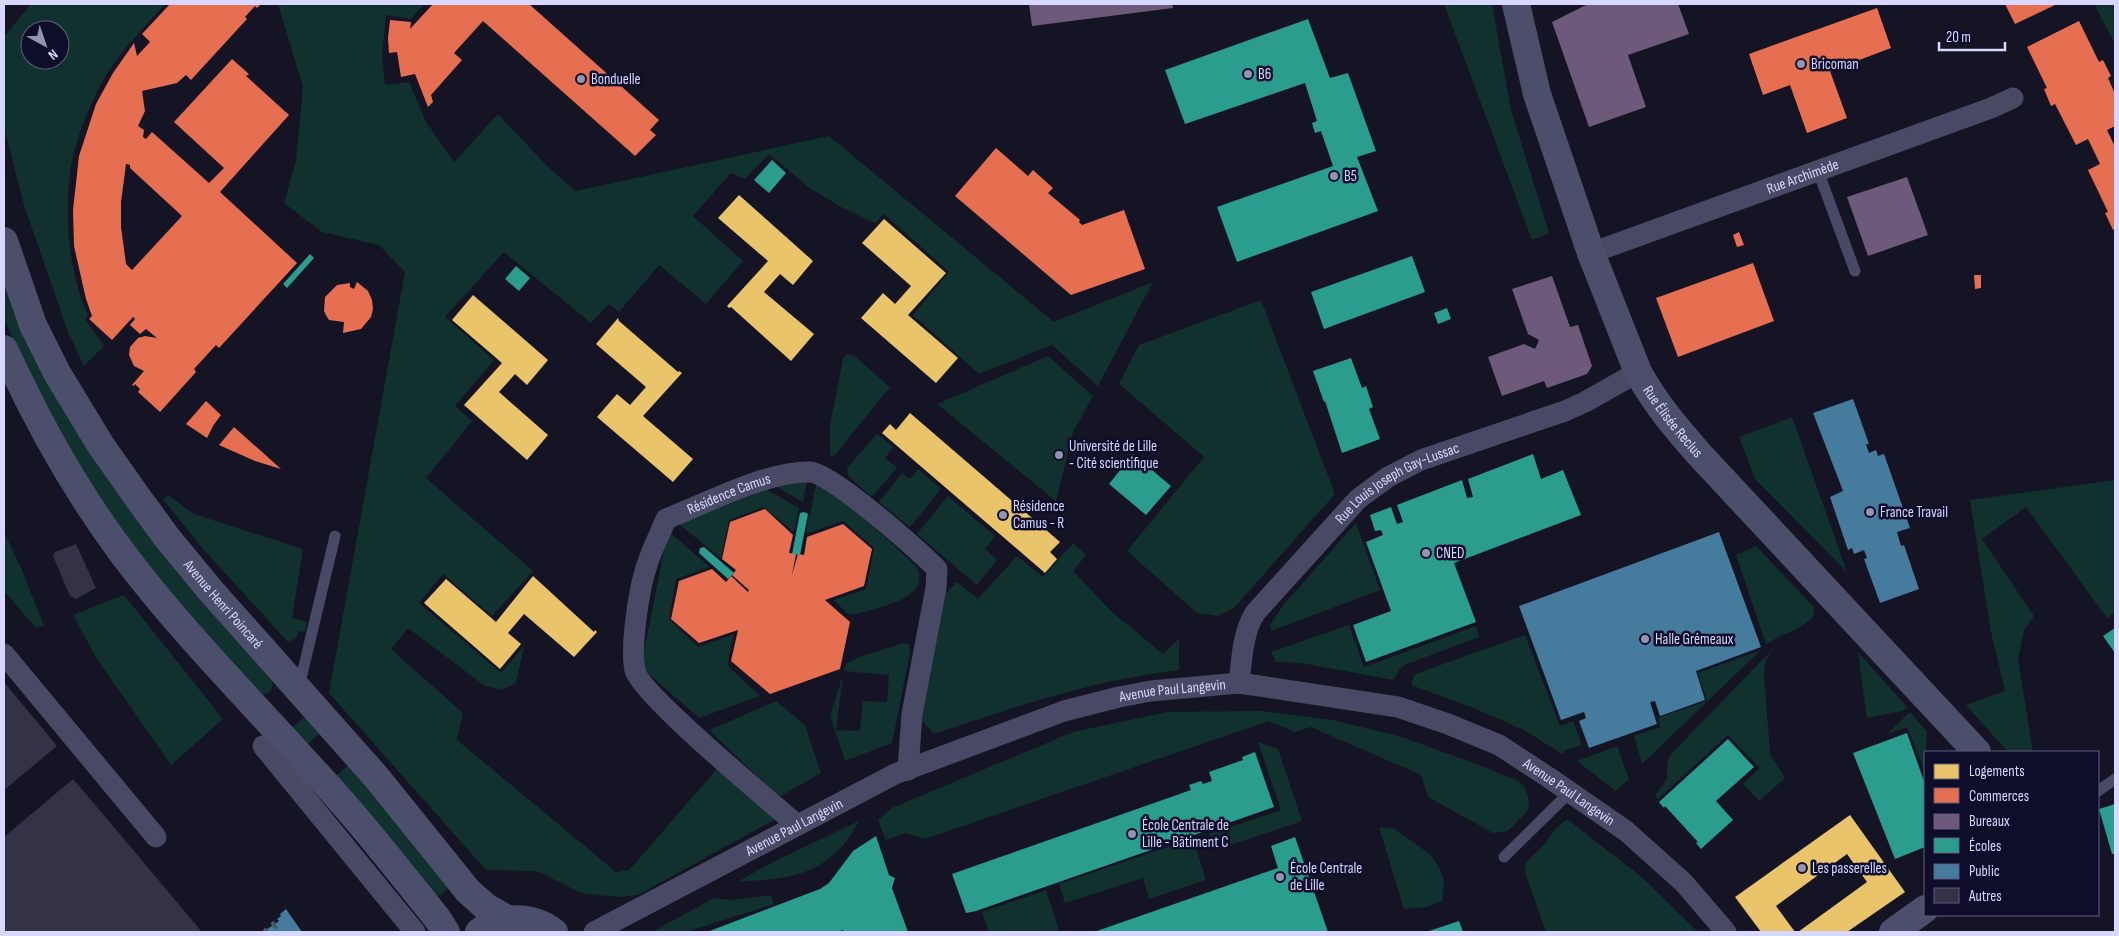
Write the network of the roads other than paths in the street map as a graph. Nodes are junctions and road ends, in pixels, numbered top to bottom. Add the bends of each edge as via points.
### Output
1 (1516, 4) edge
2 (2013, 98) dead end
3 (1818, 171) junction
4 (4, 241) edge
5 (1591, 254) junction
6 (1855, 271) dead end
7 (4, 349) edge
8 (1638, 372) junction
9 (336, 536) dead end
10 (4, 654) edge
11 (1238, 683) junction
12 (299, 689) junction
13 (264, 746) dead end
14 (1976, 751) edge
15 (908, 770) junction
16 (2115, 780) edge
17 (2099, 791) edge
18 (1570, 792) junction
19 (797, 825) junction
20 (156, 837) dead end
21 (1504, 858) dead end
22 (1924, 910) edge
23 (509, 920) junction
24 (415, 932) edge
25 (446, 932) edge
26 (478, 932) edge
27 (554, 932) edge
28 (594, 932) edge
29 (1726, 932) edge
30 (1893, 932) edge

1 - 5 street, Rue Élisée Reclus via 1537,94
2 - 3 street, Rue Archimède
3 - 5 street, Rue Archimède
3 - 6 lane
4 - 12 street, Avenue Henri Poincaré via 33,325 57,373 100,444 168,539
5 - 8 street, Rue Élisée Reclus
7 - 25 street via 55,452 122,553 171,614 344,805
8 - 11 street, Rue Louis Joseph Gay-Lussac via 1565,411 1421,460 1372,488 1345,512 1255,613 1246,634
8 - 14 street, Rue Élisée Reclus via 1653,398 1699,454
9 - 12 lane
10 - 20 street
11 - 15 street, Avenue Paul Langevin via 1151,691 1064,711
11 - 18 street, Avenue Paul Langevin via 1398,708 1448,724 1499,746
12 - 23 street, Avenue Henri Poincaré via 468,890 486,908
13 - 24 street
15 - 19 street, Avenue Paul Langevin
15 - 19 street, Résidence Camus via 912,714 937,569 838,485 813,472 774,476 666,519 646,566 633,646 635,672 645,688 683,724
16 - 17 lane
18 - 21 lane
18 - 29 street, Avenue Paul Langevin via 1626,832 1684,883
19 - 28 street, Avenue Paul Langevin
22 - 30 street
23 - 26 street via 494,923
23 - 27 street via 523,919

